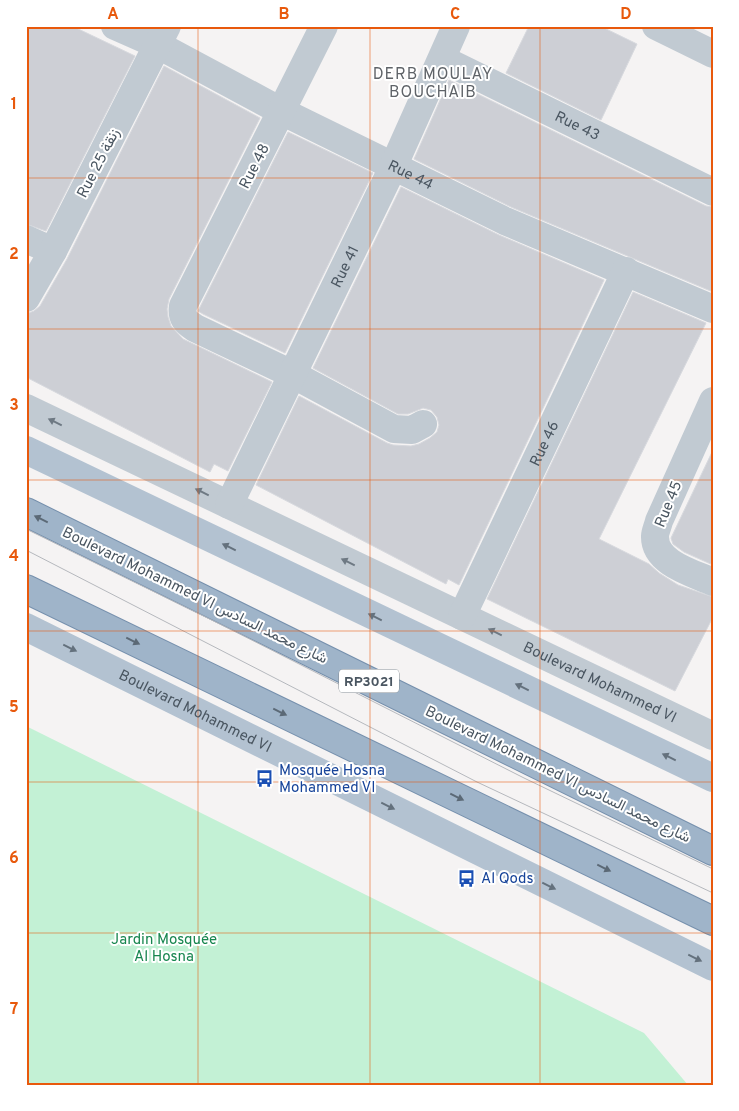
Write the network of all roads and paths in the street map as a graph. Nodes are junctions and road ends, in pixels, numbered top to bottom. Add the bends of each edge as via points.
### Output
1 (114, 26) edge
2 (324, 26) edge
3 (456, 26) edge
4 (656, 26) edge
5 (163, 36) edge
6 (711, 48) edge
7 (442, 59) junction
8 (281, 112) junction
9 (394, 167) junction
10 (713, 192) edge
11 (26, 239) edge
12 (53, 251) junction
13 (626, 271) junction
14 (26, 298) edge
15 (713, 309) edge
16 (292, 374) junction
17 (713, 401) edge
18 (26, 408) edge
19 (422, 424) dead end
20 (26, 450) edge
21 (229, 504) junction
22 (26, 512) edge
23 (713, 582) edge
24 (26, 589) edge
25 (462, 616) junction
26 (26, 627) edge
27 (710, 728) edge
28 (713, 778) edge
29 (713, 851) edge
30 (713, 921) edge
31 (713, 967) edge

1 - 5 street, Rue 44
2 - 8 street, Rue 48
3 - 7 street, Rue 41
4 - 6 street
5 - 8 street, Rue 44
5 - 12 street, Rue 25 زنقة
7 - 9 street, Rue 41
7 - 10 street, Rue 43
8 - 9 street, Rue 44
8 - 16 street, Rue 48 via 182,313 185,321 195,328
9 - 13 street, Rue 44 via 505,221
9 - 16 street, Rue 41
11 - 12 street
12 - 14 street, Rue 25 زنقة
13 - 15 street, Rue 44
13 - 25 street, Rue 46
16 - 19 street via 394,430 412,430
16 - 21 street, Rue 41
17 - 23 street, Rue 45 via 659,521 655,537 658,550 666,560
21 -> 18 street, Boulevard Mohammed VI
28 -> 20 main road
25 -> 21 street, Boulevard Mohammed VI
29 -> 22 highway, Boulevard Mohammed VI شارع محمد السادس / RP3021
24 -> 30 highway
27 -> 25 street, Boulevard Mohammed VI
26 -> 31 main road, Boulevard Mohammed VI

